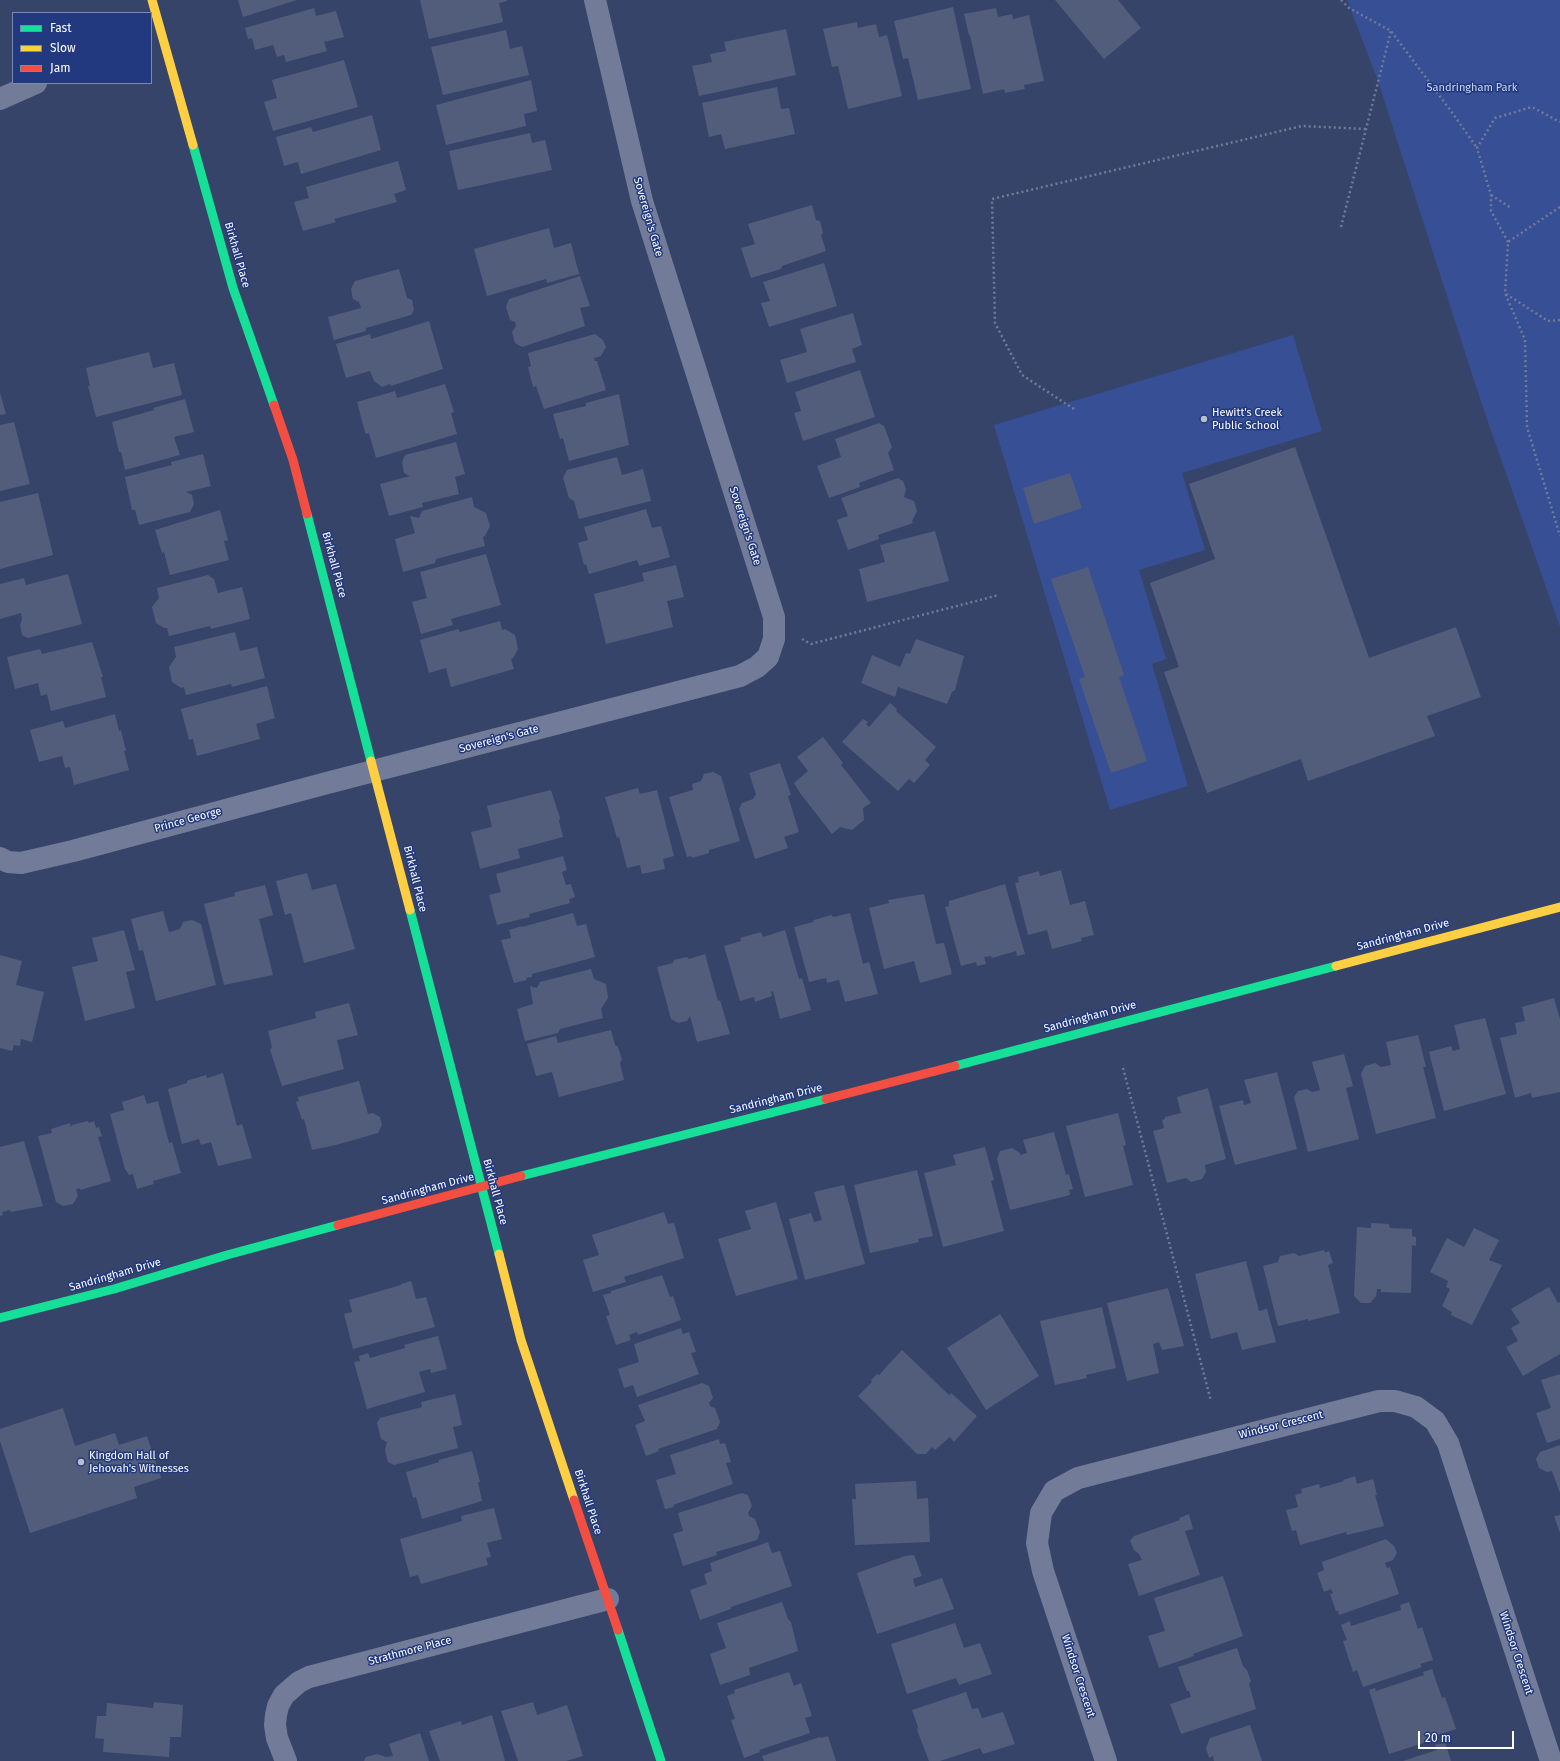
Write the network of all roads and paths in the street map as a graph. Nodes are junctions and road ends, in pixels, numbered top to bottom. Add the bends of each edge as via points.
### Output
1 (152, 0) edge
2 (595, 0) edge
3 (1341, 0) edge
4 (1391, 31) junction
5 (158, 47) edge
6 (34, 84) edge
7 (0, 99) edge
8 (1560, 122) edge
9 (1366, 129) junction
10 (1477, 148) junction
11 (1491, 195) junction
12 (1560, 207) edge
13 (1511, 208) dead end
14 (1341, 228) dead end
15 (1508, 242) junction
16 (1505, 294) junction
17 (1560, 320) edge
18 (1074, 409) dead end
19 (1560, 536) edge
20 (999, 595) dead end
21 (775, 622) junction
22 (376, 771) junction
23 (0, 858) edge
24 (1560, 907) edge
25 (1123, 1068) dead end
26 (481, 1187) junction
27 (0, 1318) edge
28 (1212, 1401) dead end
29 (608, 1599) junction
30 (286, 1761) edge
31 (661, 1761) edge
32 (1106, 1761) edge
33 (1551, 1761) edge

1 - 5 street, Birkhall Place
2 - 21 street, Sovereign's Gate via 642,201
3 - 4 path via 1349,8
4 - 9 path
4 - 10 path
5 - 22 street, Birkhall Place via 233,288 293,460
6 - 7 street
8 - 10 path via 1532,107 1495,118
9 - 14 path
9 - 18 path via 1302,126 992,199 995,323 1022,375
10 - 11 path
11 - 13 path
11 - 15 path via 1491,211
12 - 15 path
15 - 16 path
16 - 17 path via 1548,322
16 - 19 path via 1525,340 1527,427
20 - 21 path via 811,644
21 - 22 street, Sovereign's Gate via 774,638 768,657 742,676
22 - 23 street, Prince George via 21,863 8,862
22 - 26 street, Birkhall Place
24 - 26 street, Sandringham Drive
25 - 28 path
26 - 27 street, Sandringham Drive
26 - 29 street, Birkhall Place via 521,1340
29 - 30 street, Strathmore Place via 317,1675 299,1682 284,1695 276,1715 275,1730
29 - 31 street, Birkhall Place
32 - 33 street, Windsor Crescent via 1043,1571 1037,1543 1040,1513 1054,1491 1078,1478 1379,1401 1395,1401 1416,1407 1435,1420 1448,1443

